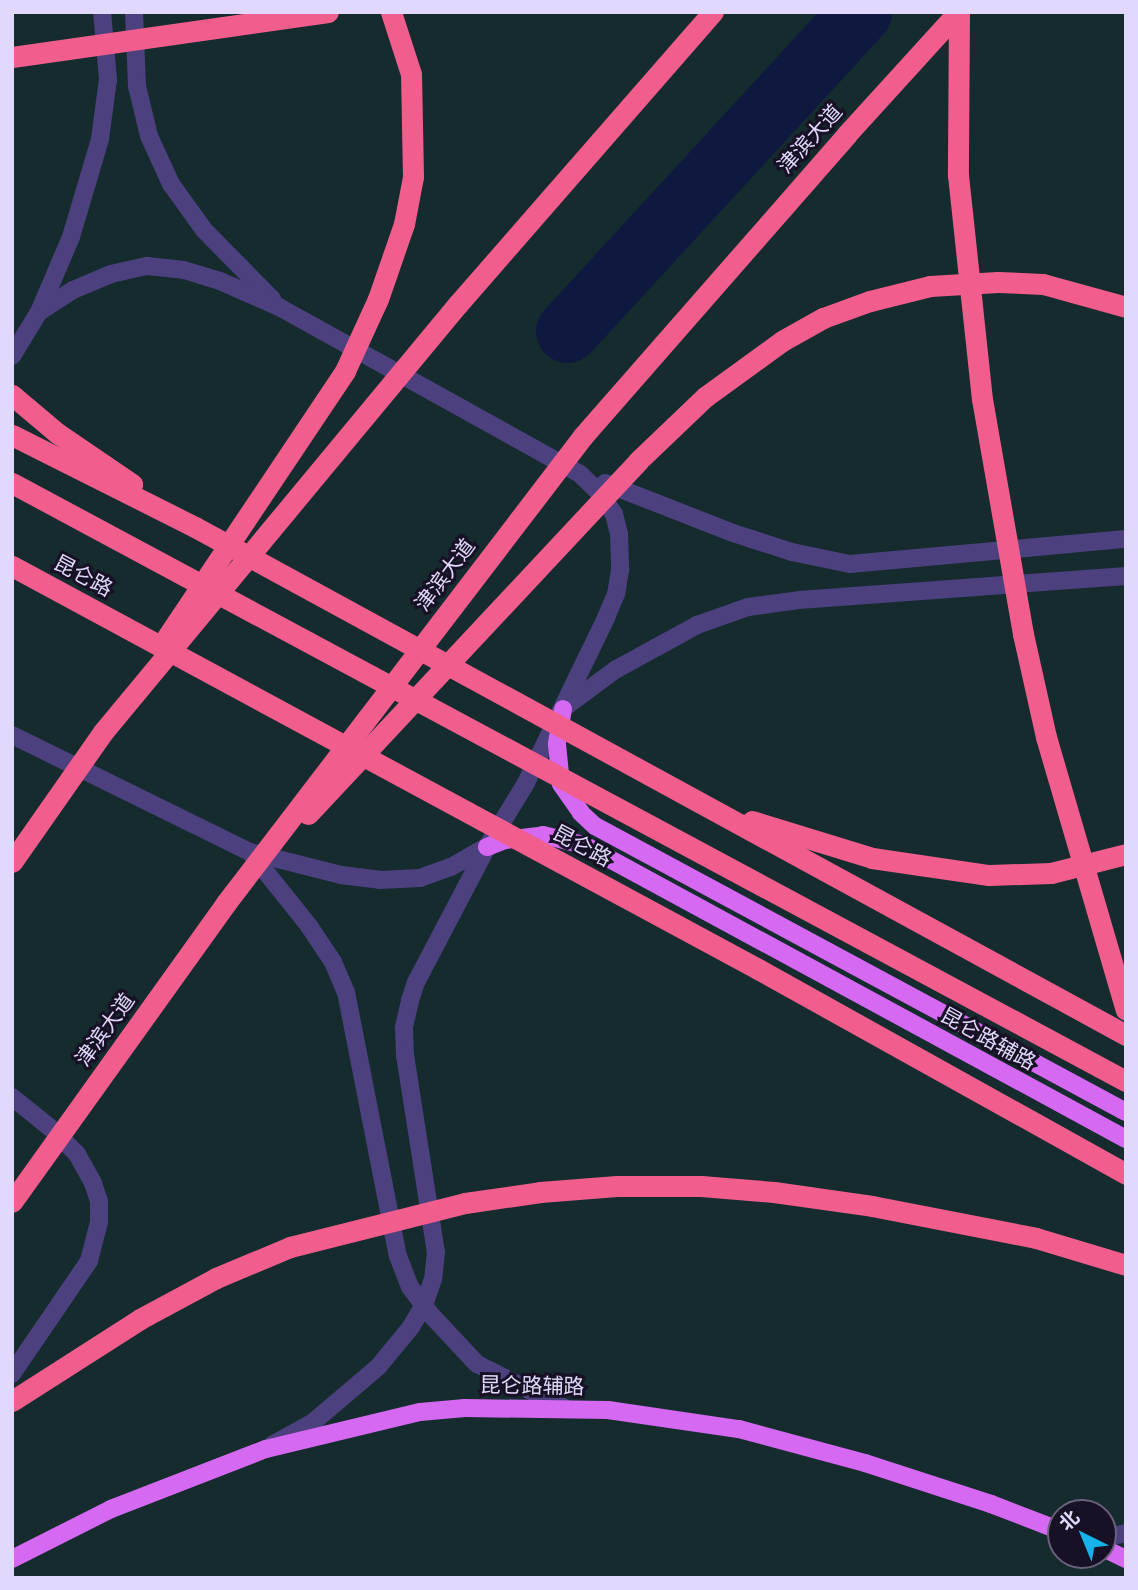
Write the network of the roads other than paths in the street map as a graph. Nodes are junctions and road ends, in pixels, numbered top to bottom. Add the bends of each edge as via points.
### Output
1 (102, 12) edge
2 (134, 12) edge
3 (328, 12) edge
4 (391, 12) edge
5 (713, 12) edge
6 (959, 12) edge
7 (12, 57) edge
8 (279, 307) junction
9 (1126, 307) edge
10 (39, 312) junction
11 (12, 356) edge
12 (12, 395) edge
13 (12, 435) edge
14 (579, 473) junction
15 (12, 482) edge
16 (195, 527) junction
17 (1126, 539) edge
18 (12, 566) edge
19 (1126, 576) edge
20 (563, 709) junction
21 (103, 732) junction
22 (12, 735) edge
23 (709, 808) junction
24 (487, 847) junction
25 (250, 852) junction
26 (1126, 854) edge
27 (12, 862) edge
28 (226, 902) junction
29 (1126, 1010) edge
30 (1126, 1035) edge
31 (1126, 1082) edge
32 (12, 1097) edge
33 (1126, 1112) edge
34 (1126, 1139) edge
35 (1126, 1174) edge
36 (12, 1202) edge
37 (1126, 1265) edge
38 (424, 1305) junction
39 (12, 1374) edge
40 (12, 1401) edge
41 (567, 1409) junction
42 (266, 1449) junction
43 (1047, 1526) edge
44 (12, 1559) edge

1 - 10 street via 108,79 100,139 71,237
2 - 8 street via 137,86 149,136 170,184 204,230
3 - 7 highway
4 - 21 highway via 411,74 413,177 404,224 378,299 345,371
5 - 21 highway via 458,304
6 - 28 highway, 津滨大道 via 583,436
6 - 29 highway via 958,175 982,398 1046,737
8 - 10 street via 184,270 147,267 111,274 73,290
8 - 14 street
9 - 28 highway via 1043,284 930,286 870,300 823,318 782,341 705,397 638,461
10 - 11 street
12 - 16 highway via 57,433
13 - 16 highway
14 - 17 street via 733,533 850,564
14 - 20 street via 614,514 620,570 616,594
15 - 31 highway
16 - 23 highway
18 - 35 highway, 昆仑路
19 - 20 street via 748,607 697,625 615,670
20 - 24 street
20 - 33 main road via 557,754 561,784 595,826
21 - 27 highway
22 - 25 street
23 - 26 highway via 872,858 989,875 1051,873
23 - 30 highway
24 - 25 street via 420,878 380,880
24 - 34 main road, 昆仑路辅路 via 543,835 584,845
24 - 38 street via 416,982 404,1028 436,1252
25 - 38 street via 309,926 346,992 398,1256 410,1287
28 - 36 highway, 津滨大道
32 - 39 street via 77,1154 93,1183 99,1212 89,1261
37 - 40 highway via 1036,1238 774,1192 617,1186 540,1192 466,1203 290,1247 216,1278 140,1319
38 - 41 street via 477,1364
38 - 42 street via 378,1367 312,1423
41 - 42 main road, 昆仑路辅路 via 420,1412
41 - 43 main road, 昆仑路辅路 via 608,1410 739,1429 865,1463
42 - 44 main road, 昆仑路辅路 via 111,1509

